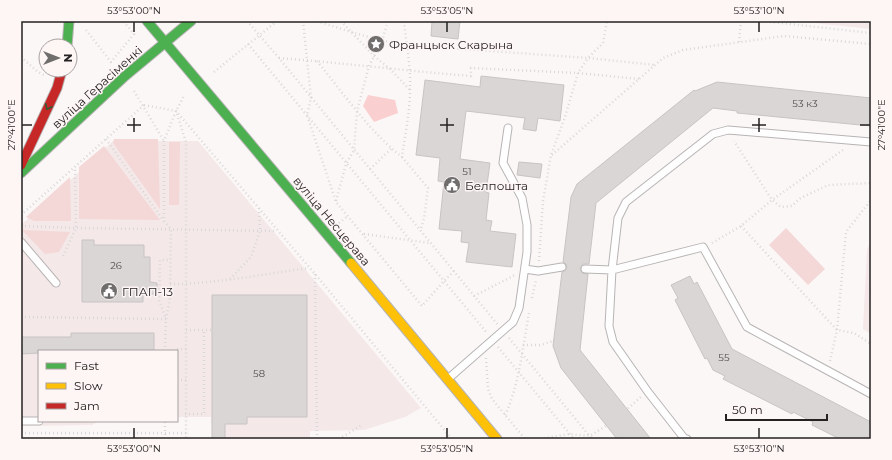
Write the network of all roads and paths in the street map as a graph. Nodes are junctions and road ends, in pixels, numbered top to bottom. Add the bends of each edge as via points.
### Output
1 (69, 21) edge
2 (123, 21) edge
3 (147, 21) edge
4 (191, 21) edge
5 (247, 21) edge
6 (278, 21) edge
7 (303, 21) edge
8 (317, 21) edge
9 (341, 21) edge
10 (388, 21) edge
11 (404, 21) edge
12 (607, 21) edge
13 (741, 21) edge
14 (762, 21) edge
15 (84, 28) dead end
16 (353, 33) junction
17 (871, 33) edge
18 (259, 35) junction
19 (68, 38) edge
20 (382, 41) junction
21 (164, 42) junction
22 (739, 42) junction
23 (248, 44) junction
24 (871, 44) edge
25 (406, 45) junction
26 (374, 56) junction
27 (21, 57) edge
28 (279, 58) junction
29 (588, 58) junction
30 (306, 60) junction
31 (317, 61) junction
32 (655, 65) junction
33 (369, 66) junction
34 (390, 69) junction
35 (410, 71) junction
36 (38, 72) dead end
37 (214, 72) dead end
38 (578, 73) junction
39 (60, 78) edge
40 (639, 80) junction
41 (130, 86) dead end
42 (410, 90) junction
43 (184, 96) dead end
44 (311, 98) junction
45 (144, 105) junction
46 (176, 111) junction
47 (357, 111) junction
48 (306, 115) junction
49 (508, 128) dead end
50 (728, 130) junction
51 (106, 139) junction
52 (164, 141) junction
53 (855, 141) junction
54 (871, 142) edge
55 (391, 149) junction
56 (354, 150) junction
57 (551, 155) junction
58 (402, 157) junction
59 (346, 164) junction
60 (21, 165) edge
61 (75, 167) junction
62 (370, 169) junction
63 (21, 173) edge
64 (871, 183) edge
65 (772, 200) junction
66 (871, 200) edge
67 (336, 202) junction
68 (21, 208) edge
69 (259, 208) junction
70 (24, 212) junction
71 (21, 215) edge
72 (164, 221) junction
73 (21, 226) edge
74 (741, 226) junction
75 (76, 228) junction
76 (171, 230) junction
77 (186, 230) junction
78 (420, 230) junction
79 (260, 231) junction
80 (278, 231) junction
81 (363, 234) junction
82 (410, 241) junction
83 (21, 242) edge
84 (431, 243) junction
85 (703, 247) junction
86 (63, 256) dead end
87 (170, 260) junction
88 (562, 267) dead end
89 (310, 268) junction
90 (525, 269) junction
91 (585, 269) dead end
92 (612, 270) junction
93 (538, 271) junction
94 (454, 272) junction
95 (315, 274) junction
96 (230, 279) junction
97 (444, 281) junction
98 (56, 283) dead end
99 (170, 284) junction
100 (186, 284) junction
101 (474, 296) junction
102 (532, 300) dead end
103 (530, 307) dead end
104 (21, 317) edge
105 (166, 319) junction
106 (186, 330) junction
107 (204, 330) junction
108 (212, 330) dead end
109 (837, 330) junction
110 (503, 331) junction
111 (492, 340) junction
112 (553, 341) dead end
113 (871, 344) edge
114 (523, 345) junction
115 (186, 349) junction
116 (165, 350) edge
117 (175, 350) edge
118 (522, 354) junction
119 (518, 371) junction
120 (828, 371) junction
121 (447, 379) junction
122 (178, 380) edge
123 (186, 380) junction
124 (648, 392) junction
125 (871, 394) edge
126 (624, 411) dead end
127 (185, 414) junction
128 (505, 416) junction
129 (21, 421) edge
130 (38, 421) edge
131 (164, 422) edge
132 (362, 424) dead end
133 (606, 426) dead end
134 (21, 433) edge
135 (164, 433) junction
136 (186, 433) junction
137 (569, 434) junction
138 (591, 438) edge
139 (164, 439) edge
140 (186, 439) edge
141 (317, 439) edge
142 (339, 439) edge
143 (452, 439) edge
144 (497, 439) edge
145 (525, 439) edge
146 (540, 439) edge
147 (574, 439) edge
148 (687, 439) edge

1 - 19 main road
2 - 15 path via 134,34 111,62
3 - 21 main road, вуліца Несцерава
4 - 21 main road, вуліца Герасіменкі
5 - 18 path
6 - 18 path
7 - 30 path
8 - 16 path
9 - 16 path
10 - 20 path
11 - 25 path
12 - 29 path via 603,43
13 - 22 path
14 - 17 path
16 - 20 path
16 - 26 path
18 - 23 path
18 - 28 path
20 - 25 path
20 - 26 path
21 - 63 main road, вуліца Герасіменкі
21 - 121 main road, вуліца Несцерава
22 - 24 path via 784,36
22 - 32 path via 683,50 663,58
23 - 37 path
23 - 48 path
25 - 29 path
25 - 35 path
26 - 33 path
26 - 34 path
27 - 36 path
28 - 30 path
28 - 44 path
29 - 32 path
29 - 38 path
30 - 31 path
30 - 44 path
31 - 33 path
31 - 47 path
32 - 40 path
33 - 34 path
33 - 47 path
34 - 35 path
34 - 42 path
35 - 38 path via 471,76 472,68
35 - 42 path
38 - 40 path
38 - 57 path
39 -> 60 main road
40 - 57 path
41 - 45 path
42 - 58 path
43 - 46 path
44 - 48 path
44 - 56 path
45 - 46 path
45 - 51 path
45 - 52 path
46 - 52 path
46 - 69 path
46 - 77 path via 186,142
47 - 55 path
47 - 56 path
48 - 59 path
48 - 67 path
49 - 90 lane via 503,163 522,198 527,225
50 - 53 lane
50 - 65 path
50 - 92 lane via 713,134 626,202 618,218
51 - 61 path
51 - 72 path
52 - 72 path
53 - 54 lane
53 - 65 path
55 - 58 path
55 - 62 path
56 - 59 path
56 - 62 path
57 - 93 path via 543,201
58 - 78 path via 428,188 424,220
59 - 67 path
59 - 82 path
61 - 70 path
61 - 75 path
62 - 78 path
64 - 65 path via 828,185 799,199 792,206 780,207
65 - 74 path
66 - 109 path via 846,232
67 - 81 path
68 - 70 path
69 - 79 path
69 - 80 path
70 - 71 path
72 - 76 path
73 - 75 path
74 - 85 path
74 - 109 path
75 - 76 path
75 - 86 path
76 - 77 path
76 - 87 path
77 - 79 path
77 - 100 path
78 - 84 path
79 - 80 path
79 - 96 path via 251,257
80 - 89 path
81 - 82 path
81 - 97 path via 422,306
82 - 84 path
82 - 97 path
83 - 98 lane
84 - 94 path
85 - 92 lane
85 - 120 lane via 746,327
87 - 99 path
87 - 105 path via 160,260 159,300
88 - 93 lane
89 - 95 path
89 - 96 path
90 - 93 lane
90 - 101 path
90 - 110 lane via 519,308 513,322
91 - 92 lane
92 - 124 lane via 609,326 613,342
93 - 102 path
94 - 97 path
94 - 101 path
95 - 141 path
95 - 143 path
96 - 100 path
97 - 111 path
99 - 100 path
99 - 105 path
100 - 106 path
101 - 110 path
103 - 114 path
104 - 105 path
105 - 116 path
106 - 107 path
106 - 115 path
107 - 108 path
107 - 127 path via 204,414
109 - 113 path via 854,333
109 - 120 path
110 - 111 lane
110 - 118 path
111 - 119 path
111 - 121 lane
111 - 128 path via 486,353 488,389
112 - 114 path via 541,345
114 - 118 path
115 - 117 path
115 - 123 path
118 - 119 path
118 - 138 path
119 - 128 path
119 - 137 path
120 - 125 lane
121 - 144 main road, вуліца Несцерава
122 - 123 path
123 - 127 path
124 - 126 path
124 - 148 lane
127 - 136 path
128 - 145 path
129 - 130 lane
131 - 135 path
132 - 142 path
133 - 138 path
134 - 135 path
135 - 136 path
135 - 139 path
136 - 140 path
137 - 138 path
137 - 146 path
137 - 147 path

